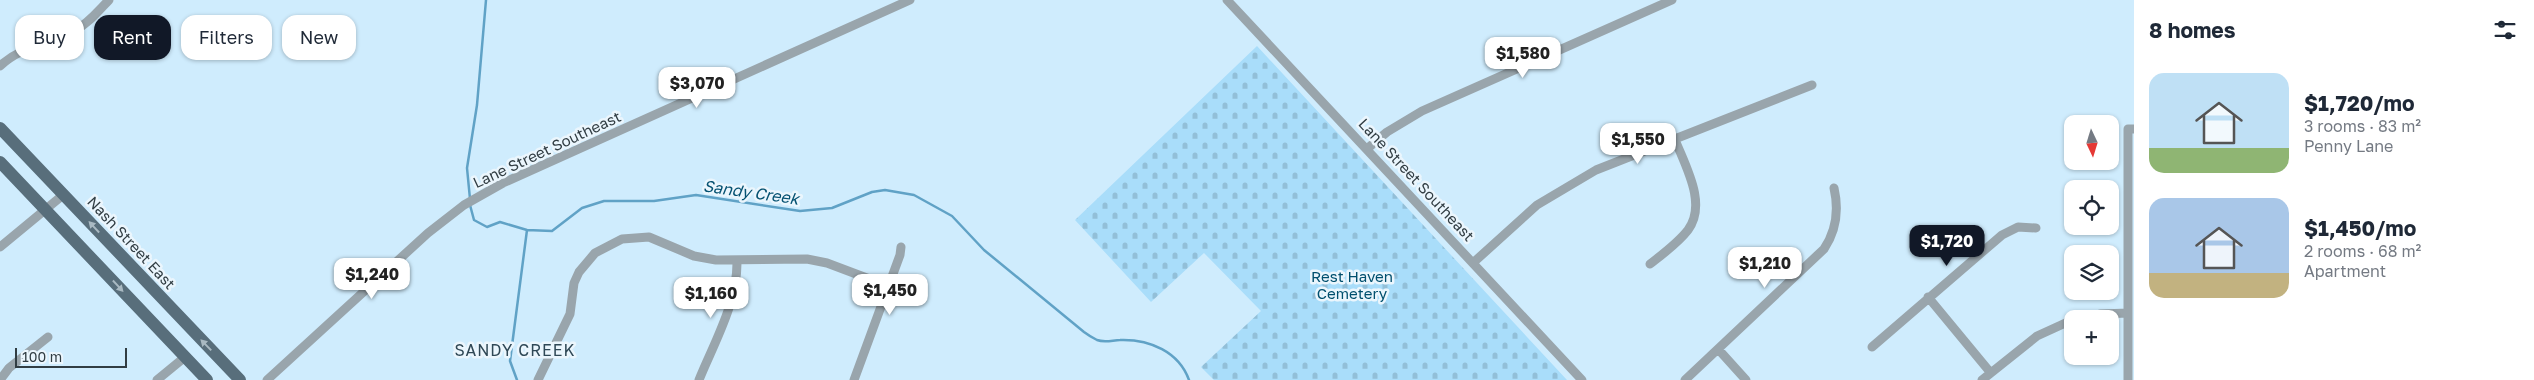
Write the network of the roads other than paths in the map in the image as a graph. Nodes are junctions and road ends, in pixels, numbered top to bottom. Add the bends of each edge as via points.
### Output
1 (110, 0) edge
2 (910, 0) edge
3 (1227, 0) edge
4 (1672, 0) edge
5 (0, 66) edge
6 (1812, 85) dead end
7 (0, 128) edge
8 (2131, 129) edge
9 (1674, 138) junction
10 (1368, 148) junction
11 (0, 162) edge
12 (1834, 188) dead end
13 (64, 195) junction
14 (47, 211) junction
15 (2131, 212) edge
16 (2036, 228) dead end
17 (901, 246) dead end
18 (0, 247) edge
19 (737, 260) junction
20 (1474, 262) junction
21 (1650, 264) dead end
22 (888, 286) junction
23 (1928, 297) junction
24 (2119, 314) edge
25 (2128, 314) junction
26 (2064, 324) edge
27 (48, 337) dead end
28 (1872, 347) dead end
29 (1718, 349) junction
30 (184, 357) junction
31 (1990, 372) junction
32 (0, 380) edge
33 (158, 380) edge
34 (207, 380) edge
35 (240, 380) edge
36 (267, 380) edge
37 (538, 380) edge
38 (699, 380) edge
39 (854, 380) edge
40 (1582, 380) edge
41 (1685, 380) edge
42 (1746, 380) edge
43 (1982, 380) edge
44 (2128, 380) edge

1 - 5 street via 84,26 27,47
2 - 36 street, Lane Street Southeast via 503,183 474,199 428,233
3 - 10 street, Lane Street Southeast
4 - 10 street via 1422,111
6 - 9 street
7 - 13 main road, Nash Street East
8 - 15 street
9 - 20 street via 1596,170 1549,196
9 - 21 street via 1695,196 1695,214 1688,230
10 - 20 street, Lane Street Southeast
11 - 14 main road
12 - 29 street via 1836,220 1824,249
13 - 14 street
35 -> 13 main road, Nash Street East
14 - 18 street
14 -> 30 main road
15 - 25 street
16 - 23 street via 2018,227 2002,235
17 - 22 street
19 - 22 street via 807,259 827,263
19 - 37 street via 694,256 649,237 628,238 606,246 589,258 579,272 574,283 570,314
19 - 38 street via 731,299
20 - 40 street, Lane Street Southeast
22 - 39 street
23 - 28 street
23 - 31 street
24 - 25 street
25 - 44 street
26 - 31 street via 2037,336
27 - 32 street via 9,368
29 - 41 street
29 - 42 street
30 - 33 street
30 - 34 main road
31 - 43 street

